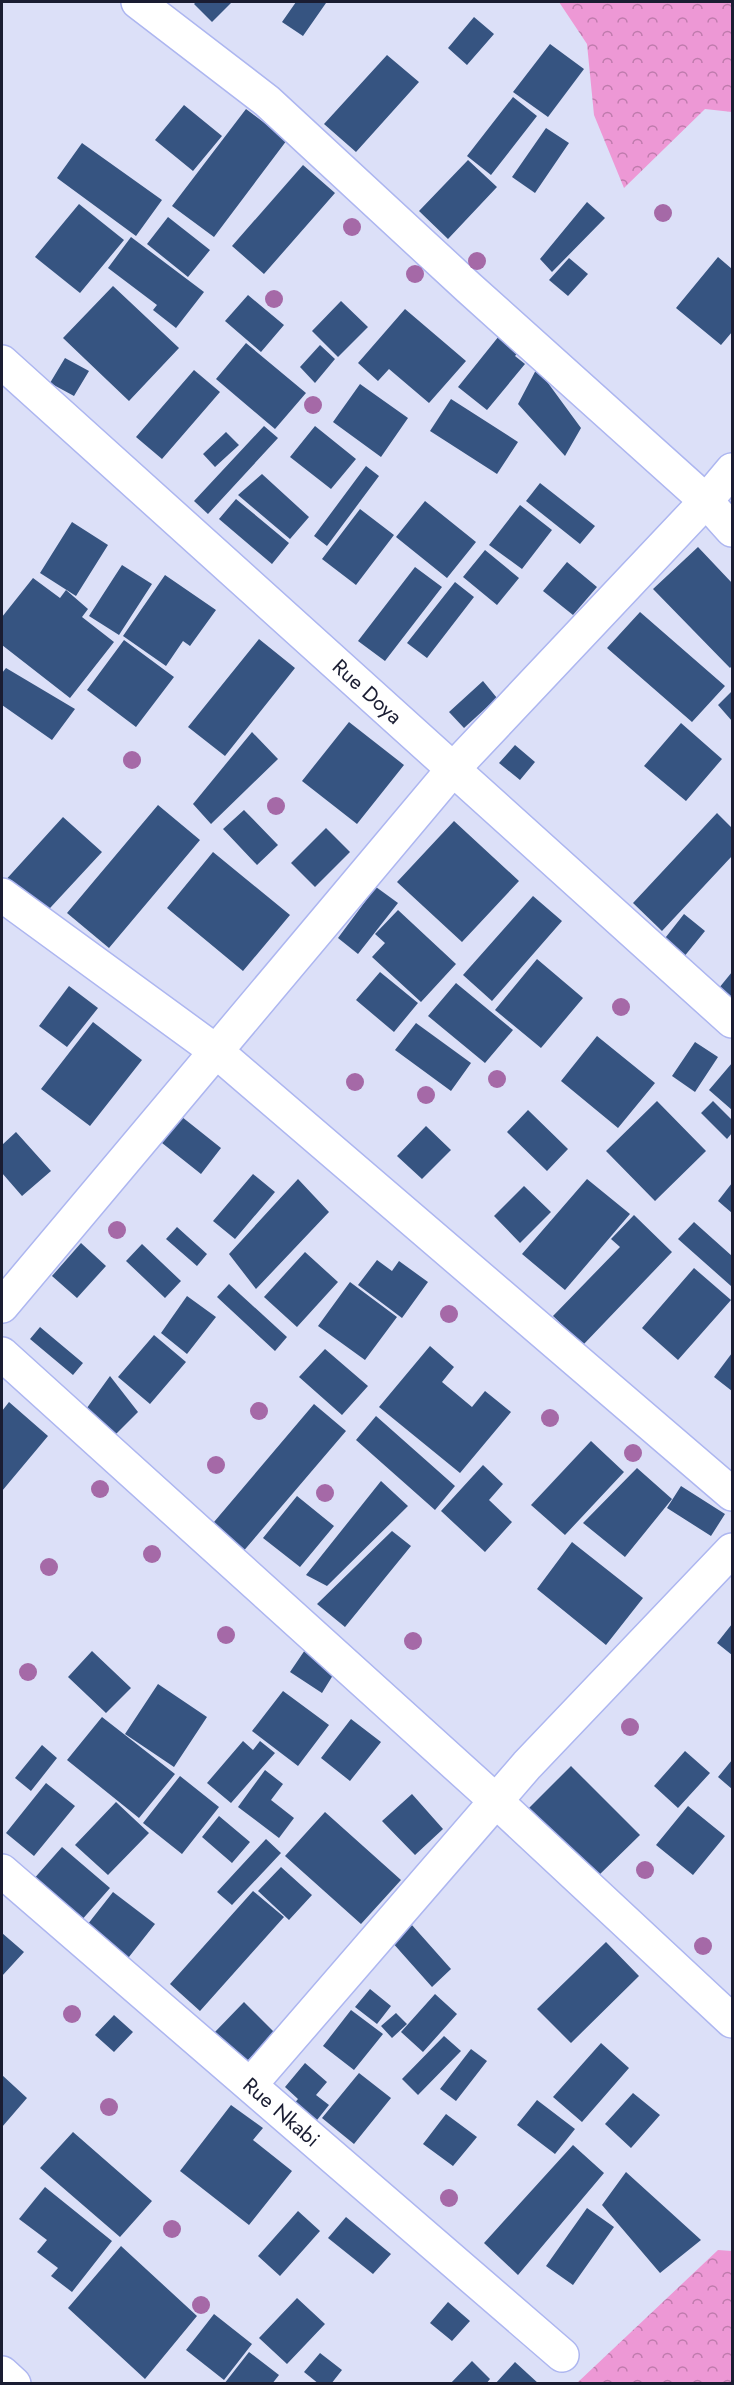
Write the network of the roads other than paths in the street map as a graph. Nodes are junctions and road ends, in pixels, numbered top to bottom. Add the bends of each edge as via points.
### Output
1 (138, 2) edge
2 (2, 362) edge
3 (732, 470) edge
4 (706, 501) junction
5 (732, 530) edge
6 (454, 768) junction
7 (2, 895) edge
8 (732, 1021) edge
9 (216, 1052) junction
10 (2, 1306) edge
11 (2, 1354) edge
12 (732, 1494) edge
13 (732, 1550) edge
14 (496, 1801) junction
15 (2, 1871) edge
16 (732, 2021) edge
17 (251, 2084) junction
18 (562, 2355) dead end
19 (2, 2373) edge
20 (14, 2384) edge

1 - 4 street via 267,101
2 - 6 street, Rue Doya
3 - 4 street
4 - 5 street
4 - 6 street
6 - 8 street, Rue Doya
6 - 9 street
7 - 9 street
9 - 10 street
9 - 12 street
11 - 14 street
13 - 14 street
14 - 16 street
14 - 17 street
15 - 17 street, Rue Nkabi
17 - 18 street, Rue Nkabi
19 - 20 street

